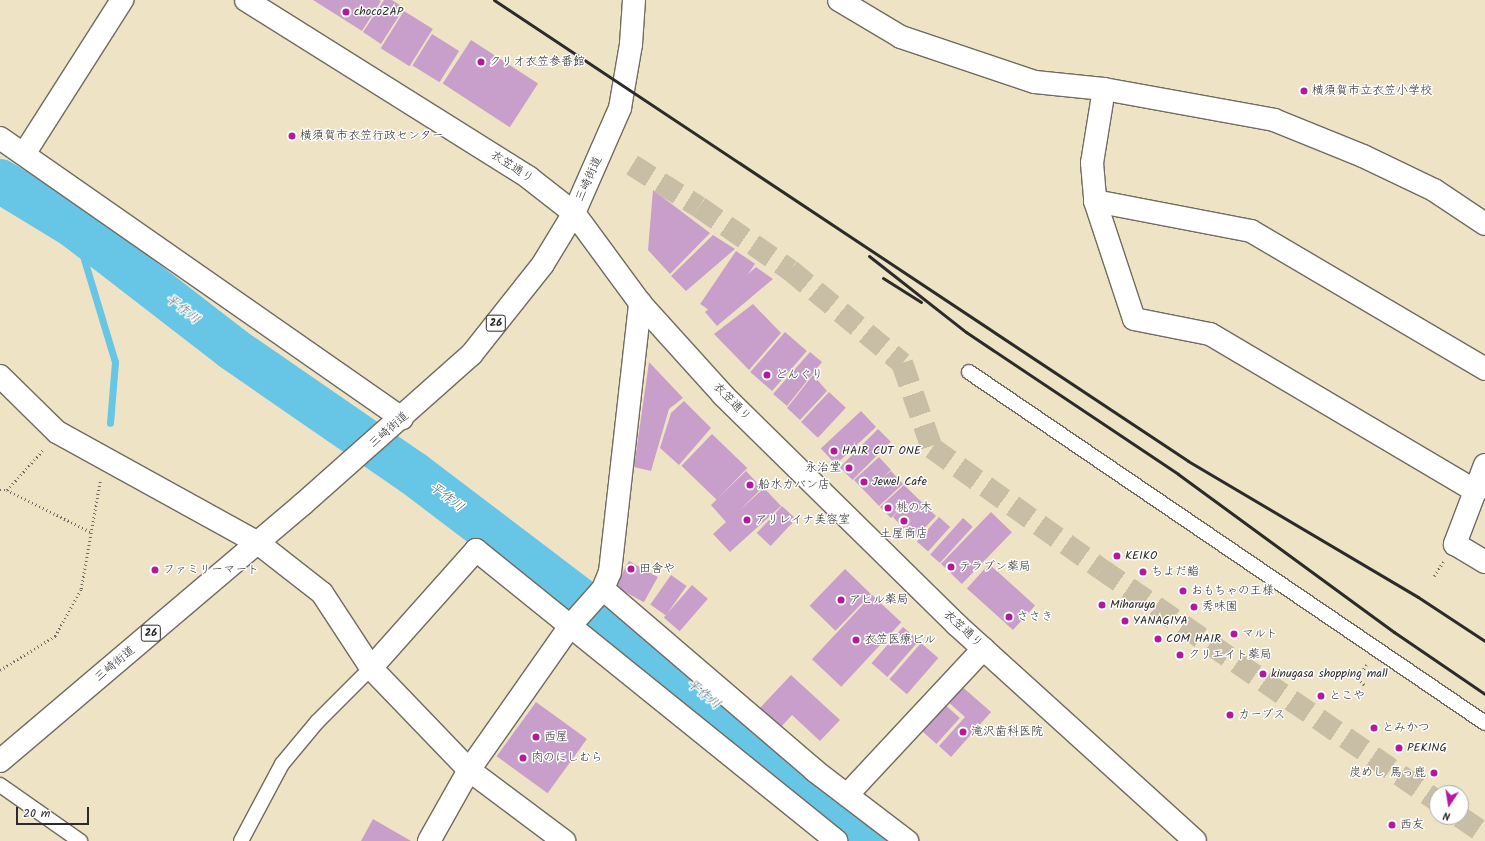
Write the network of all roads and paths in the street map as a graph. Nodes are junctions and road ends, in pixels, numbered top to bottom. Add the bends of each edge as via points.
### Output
1 (122, 0) edge
2 (246, 0) edge
3 (634, 0) edge
4 (839, 0) edge
5 (1104, 89) junction
6 (0, 138) edge
7 (24, 154) junction
8 (1095, 201) junction
9 (574, 213) junction
10 (1485, 224) edge
11 (640, 303) junction
12 (1485, 369) edge
13 (969, 372) dead end
14 (0, 376) edge
15 (402, 419) junction
16 (57, 432) junction
17 (104, 459) junction
18 (1481, 480) edge
19 (0, 490) edge
20 (7, 490) junction
21 (91, 532) junction
22 (258, 543) junction
23 (1485, 562) edge
24 (602, 590) junction
25 (571, 624) junction
26 (983, 649) junction
27 (371, 668) junction
28 (0, 670) edge
29 (1485, 723) edge
30 (2, 756) edge
31 (469, 770) junction
32 (0, 785) edge
33 (847, 795) junction
34 (80, 841) edge
35 (241, 841) edge
36 (429, 841) edge
37 (564, 841) edge
38 (836, 841) edge
39 (907, 841) edge
40 (1195, 841) edge

1 - 7 street
2 - 9 street, 衣笠通り via 528,177
3 - 9 street, 三崎街道 / 26 via 632,44 620,108
4 - 5 street via 901,37 967,60 1034,82
5 - 8 street via 1092,163
5 - 10 street via 1274,120 1363,156 1434,190
6 - 7 street
7 - 15 street
8 - 12 street via 1251,231
8 - 18 street via 1134,319 1210,334
9 - 11 street, 衣笠通り
9 - 15 street, 三崎街道 / 26 via 543,264 470,355
11 - 24 street via 610,572
11 - 26 street, 衣笠通り via 723,395
13 - 29 lane
14 - 16 street
15 - 22 street, 三崎街道 / 26
16 - 17 street
16 - 20 path
17 - 21 path
17 - 22 street
18 - 23 street via 1455,544
19 - 20 path
20 - 21 path
21 - 28 path via 81,589 55,636
22 - 27 street via 322,593
22 - 30 street, 三崎街道 / 26
24 - 25 street
24 - 33 street via 815,771
25 - 27 street via 476,550
25 - 31 street
25 - 38 street
26 - 33 street
26 - 40 street, 衣笠通り
27 - 31 street
27 - 35 lane via 316,722 282,764
31 - 36 street
31 - 37 street
32 - 34 lane
33 - 39 street

